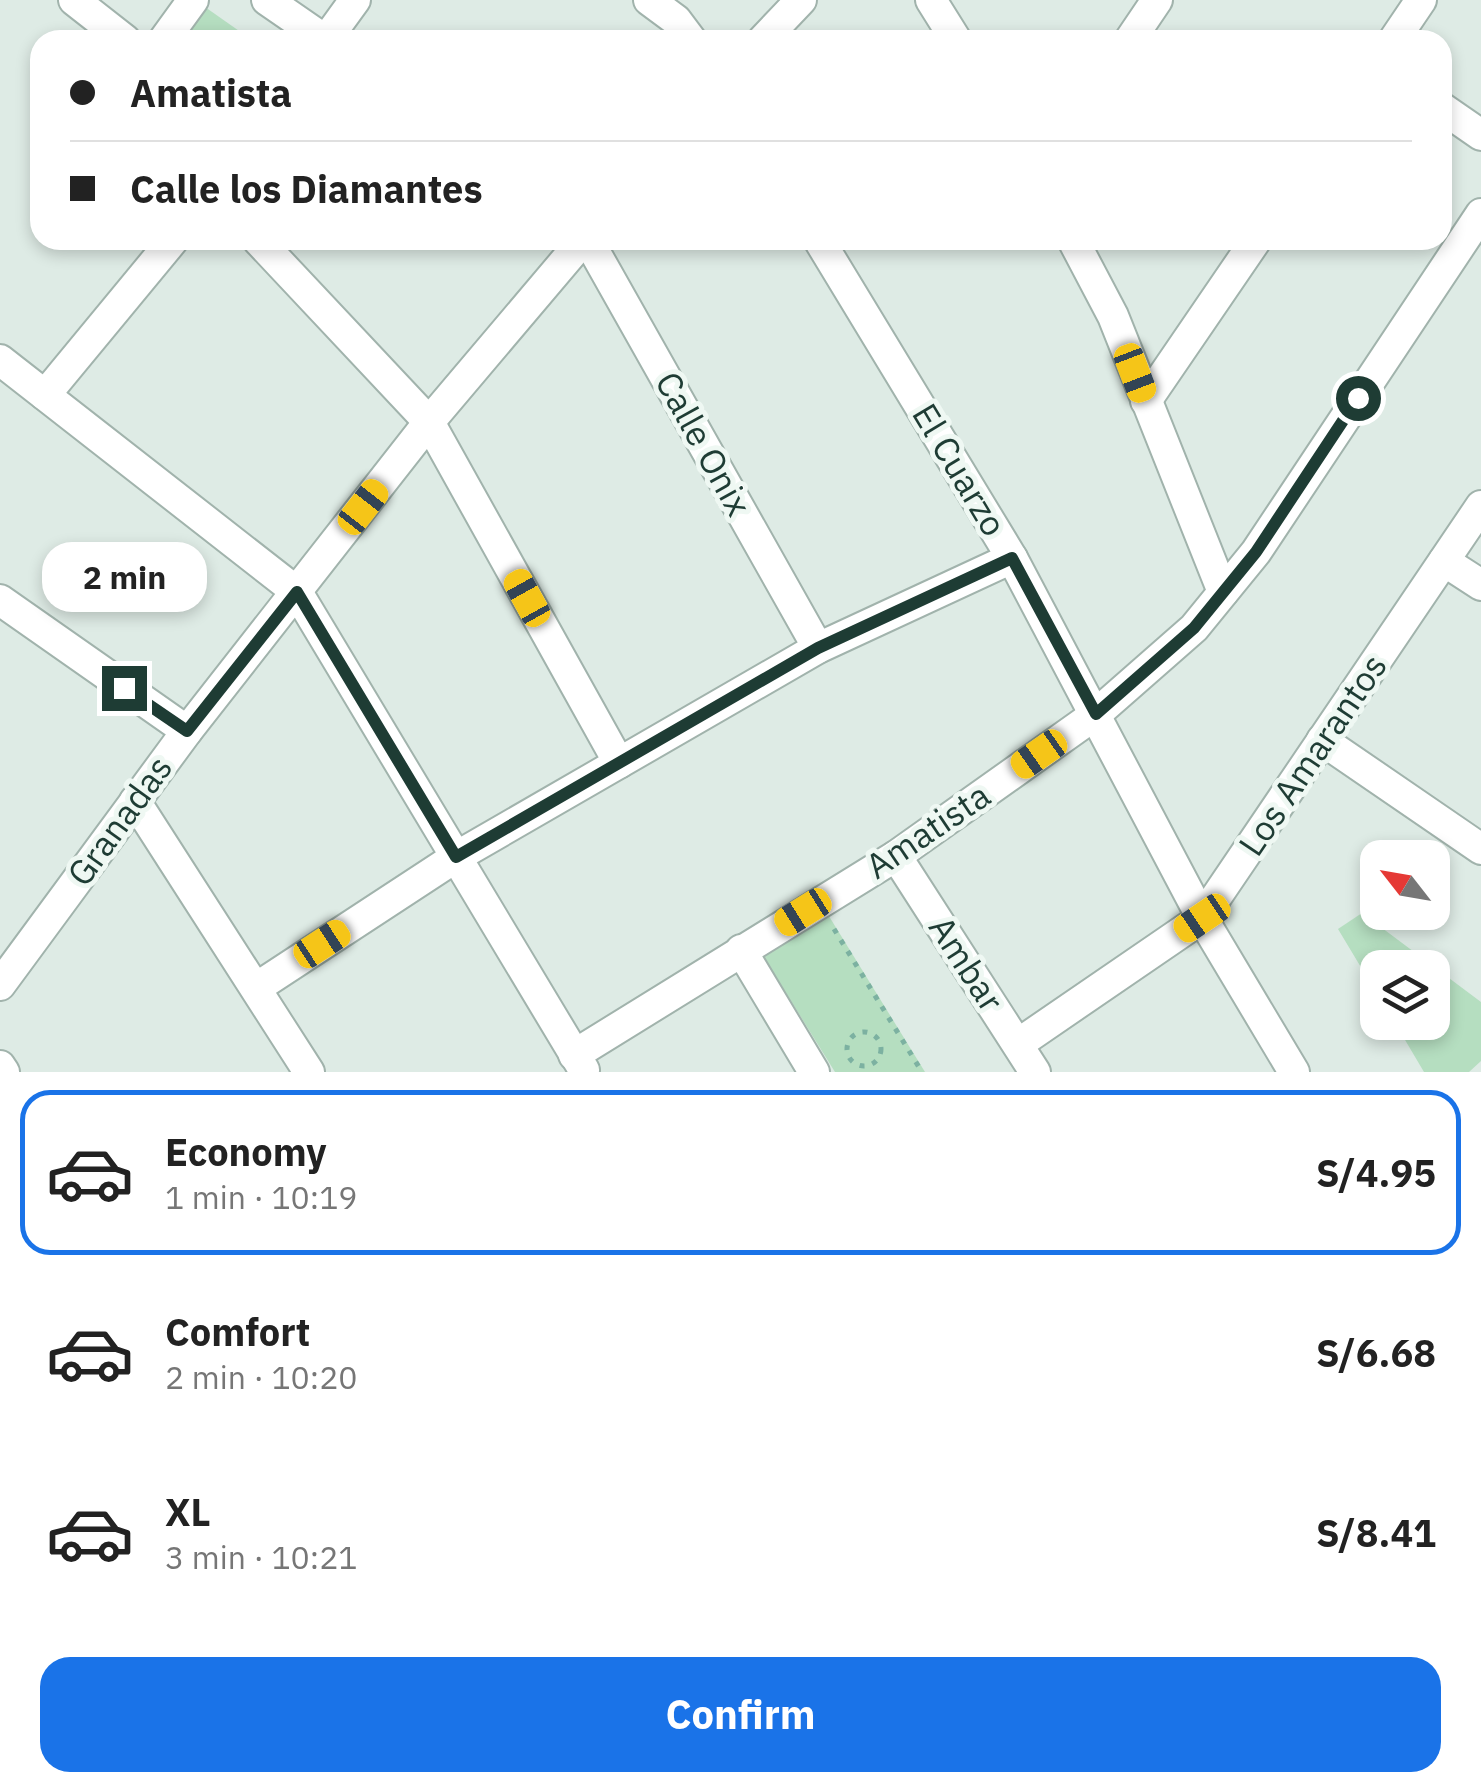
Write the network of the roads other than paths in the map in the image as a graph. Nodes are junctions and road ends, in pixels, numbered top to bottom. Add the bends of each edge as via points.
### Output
1 (74, 0) edge
2 (193, 0) edge
3 (267, 0) edge
4 (355, 0) edge
5 (649, 0) edge
6 (801, 0) edge
7 (931, 0) edge
8 (1158, 0) edge
9 (1421, 0) edge
10 (112, 30) edge
11 (171, 30) edge
12 (310, 30) edge
13 (332, 30) edge
14 (684, 30) edge
15 (772, 30) edge
16 (950, 30) edge
17 (1137, 30) edge
18 (1401, 30) edge
19 (1452, 115) edge
20 (1481, 135) edge
21 (1481, 214) edge
22 (165, 250) edge
23 (267, 250) edge
24 (577, 250) edge
25 (592, 250) edge
26 (825, 250) edge
27 (1078, 250) edge
28 (1249, 250) edge
29 (0, 360) edge
30 (45, 395) junction
31 (1146, 401) junction
32 (430, 422) junction
33 (1481, 506) edge
34 (1012, 558) junction
35 (1444, 561) junction
36 (1481, 585) edge
37 (297, 592) junction
38 (1223, 592) junction
39 (0, 600) edge
40 (818, 648) junction
41 (1096, 714) junction
42 (187, 731) junction
43 (1322, 740) junction
44 (619, 763) junction
45 (135, 800) junction
46 (1481, 849) edge
47 (896, 856) junction
48 (456, 857) junction
49 (1202, 918) junction
50 (741, 950) junction
51 (0, 985) edge
52 (256, 988) junction
53 (1018, 1044) junction
54 (580, 1064) edge
55 (308, 1072) edge
56 (814, 1072) edge
57 (1035, 1072) edge
58 (1294, 1072) edge

1 - 10 street
2 - 11 street
3 - 12 street
4 - 13 street
5 - 14 street
6 - 15 street
7 - 16 street
8 - 17 street
9 - 18 street
19 - 20 street
21 - 38 street, Amatista
22 - 30 street
23 - 32 street
24 - 32 street, Granadas
25 - 40 street, Calle Onix
26 - 34 street, El Cuarzo
27 - 31 street
28 - 31 street
29 - 30 street
30 - 37 street
31 - 38 street
32 - 37 street, Granadas
32 - 44 street
33 - 35 street, Los Amarantos
34 - 40 street
34 - 41 street, El Cuarzo
35 - 36 street
35 - 43 street, Los Amarantos
37 - 42 street, Granadas
37 - 48 street
38 - 41 street, Amatista via 1194,628
39 - 42 street
40 - 44 street
41 - 47 street, Amatista
41 - 49 street, El Cuarzo
42 - 45 street, Granadas
43 - 46 street
43 - 49 street, Los Amarantos
44 - 48 street
45 - 51 street, Granadas
45 - 52 street
47 - 50 street, Amatista
47 - 53 street, Ambar
48 - 52 street
48 - 54 street
49 - 53 street, Los Amarantos
49 - 58 street, El Cuarzo
50 - 54 street, Amatista
50 - 56 street
52 - 55 street
53 - 57 street, Ambar

